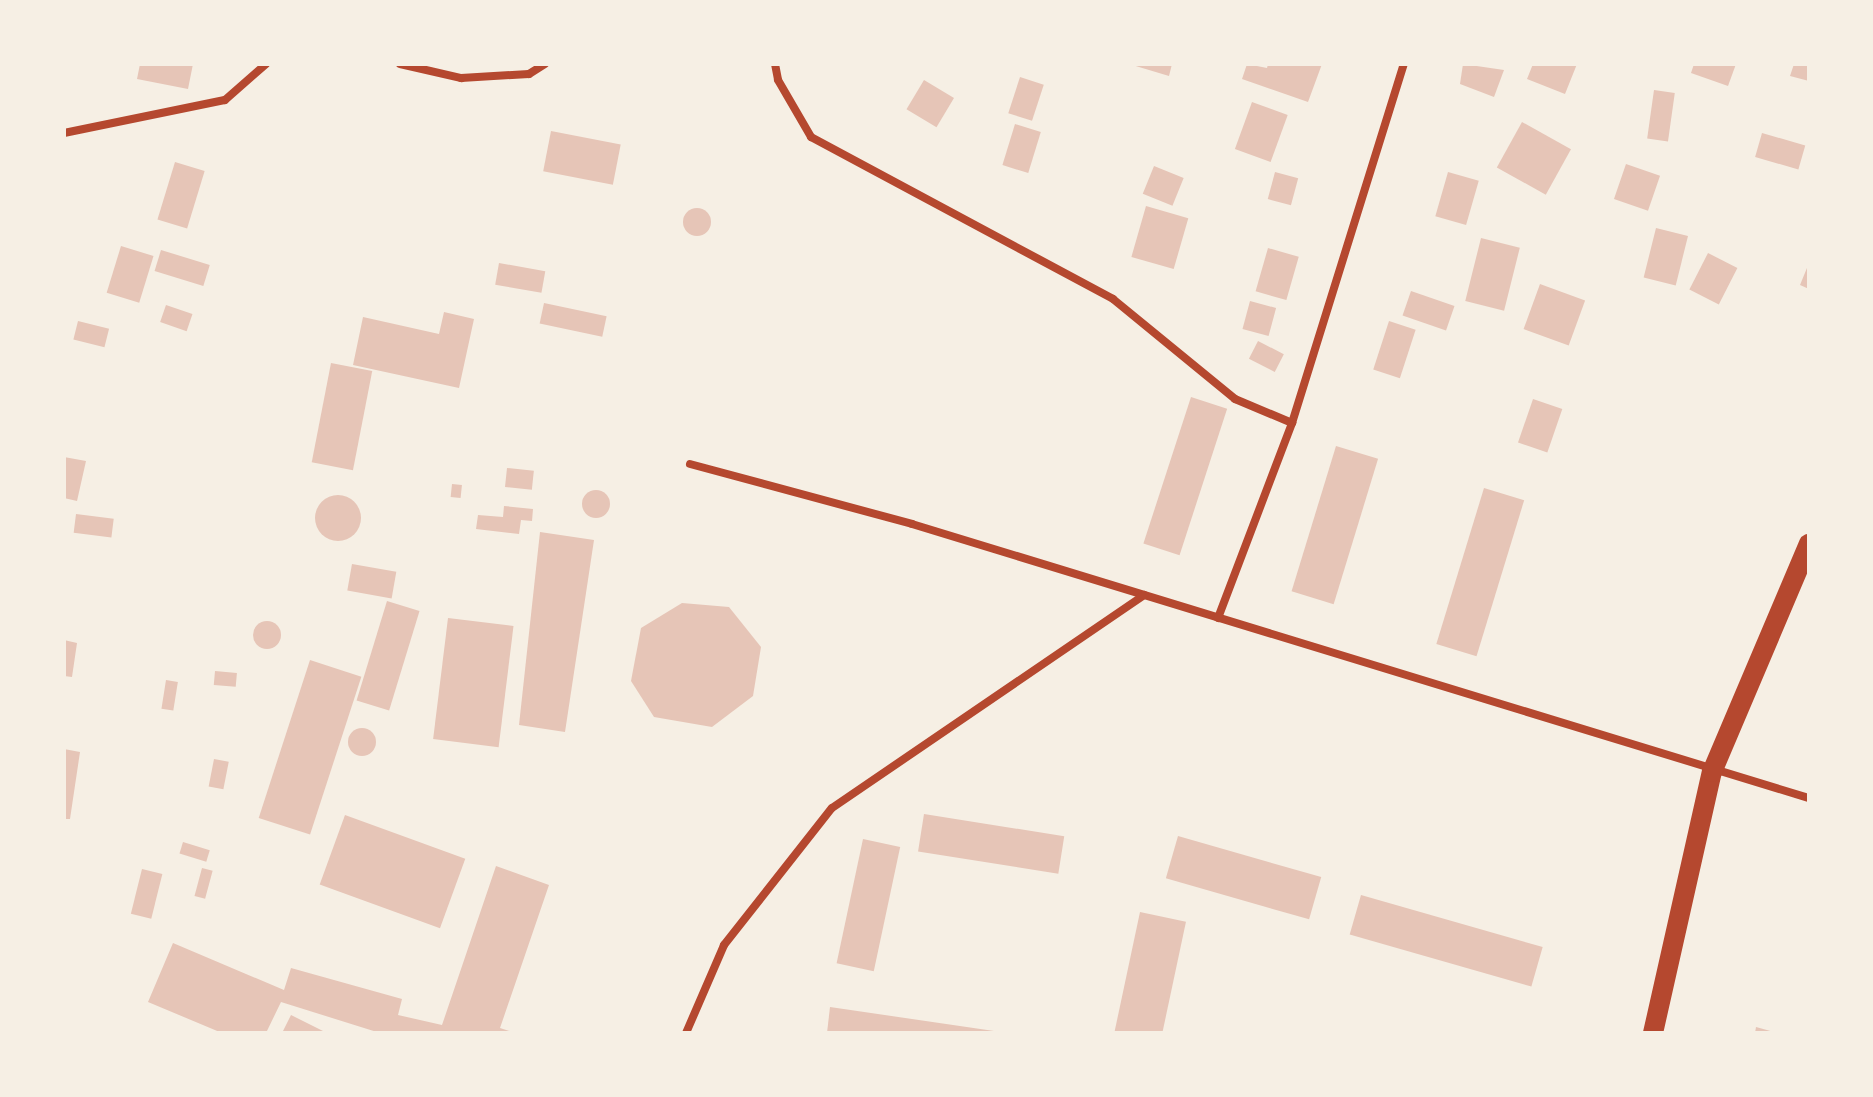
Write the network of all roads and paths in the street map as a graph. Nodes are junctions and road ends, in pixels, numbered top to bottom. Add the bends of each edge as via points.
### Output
1 (266, 64) edge
2 (400, 64) edge
3 (545, 64) edge
4 (775, 64) edge
5 (1404, 64) edge
6 (64, 133) edge
7 (1292, 423) junction
8 (690, 464) dead end
9 (1809, 544) edge
10 (1144, 595) junction
11 (1218, 618) junction
12 (1712, 772) junction
13 (1809, 798) edge
14 (686, 1033) edge
15 (1653, 1033) edge

1 - 6 street via 225,100
2 - 3 street via 461,78 529,74
4 - 7 street via 778,80 811,137 1113,299 1235,399
5 - 7 street
7 - 11 street
8 - 10 street
9 - 12 main road
10 - 11 street
10 - 14 street via 832,808 724,945
11 - 12 street
12 - 13 street
12 - 15 main road

